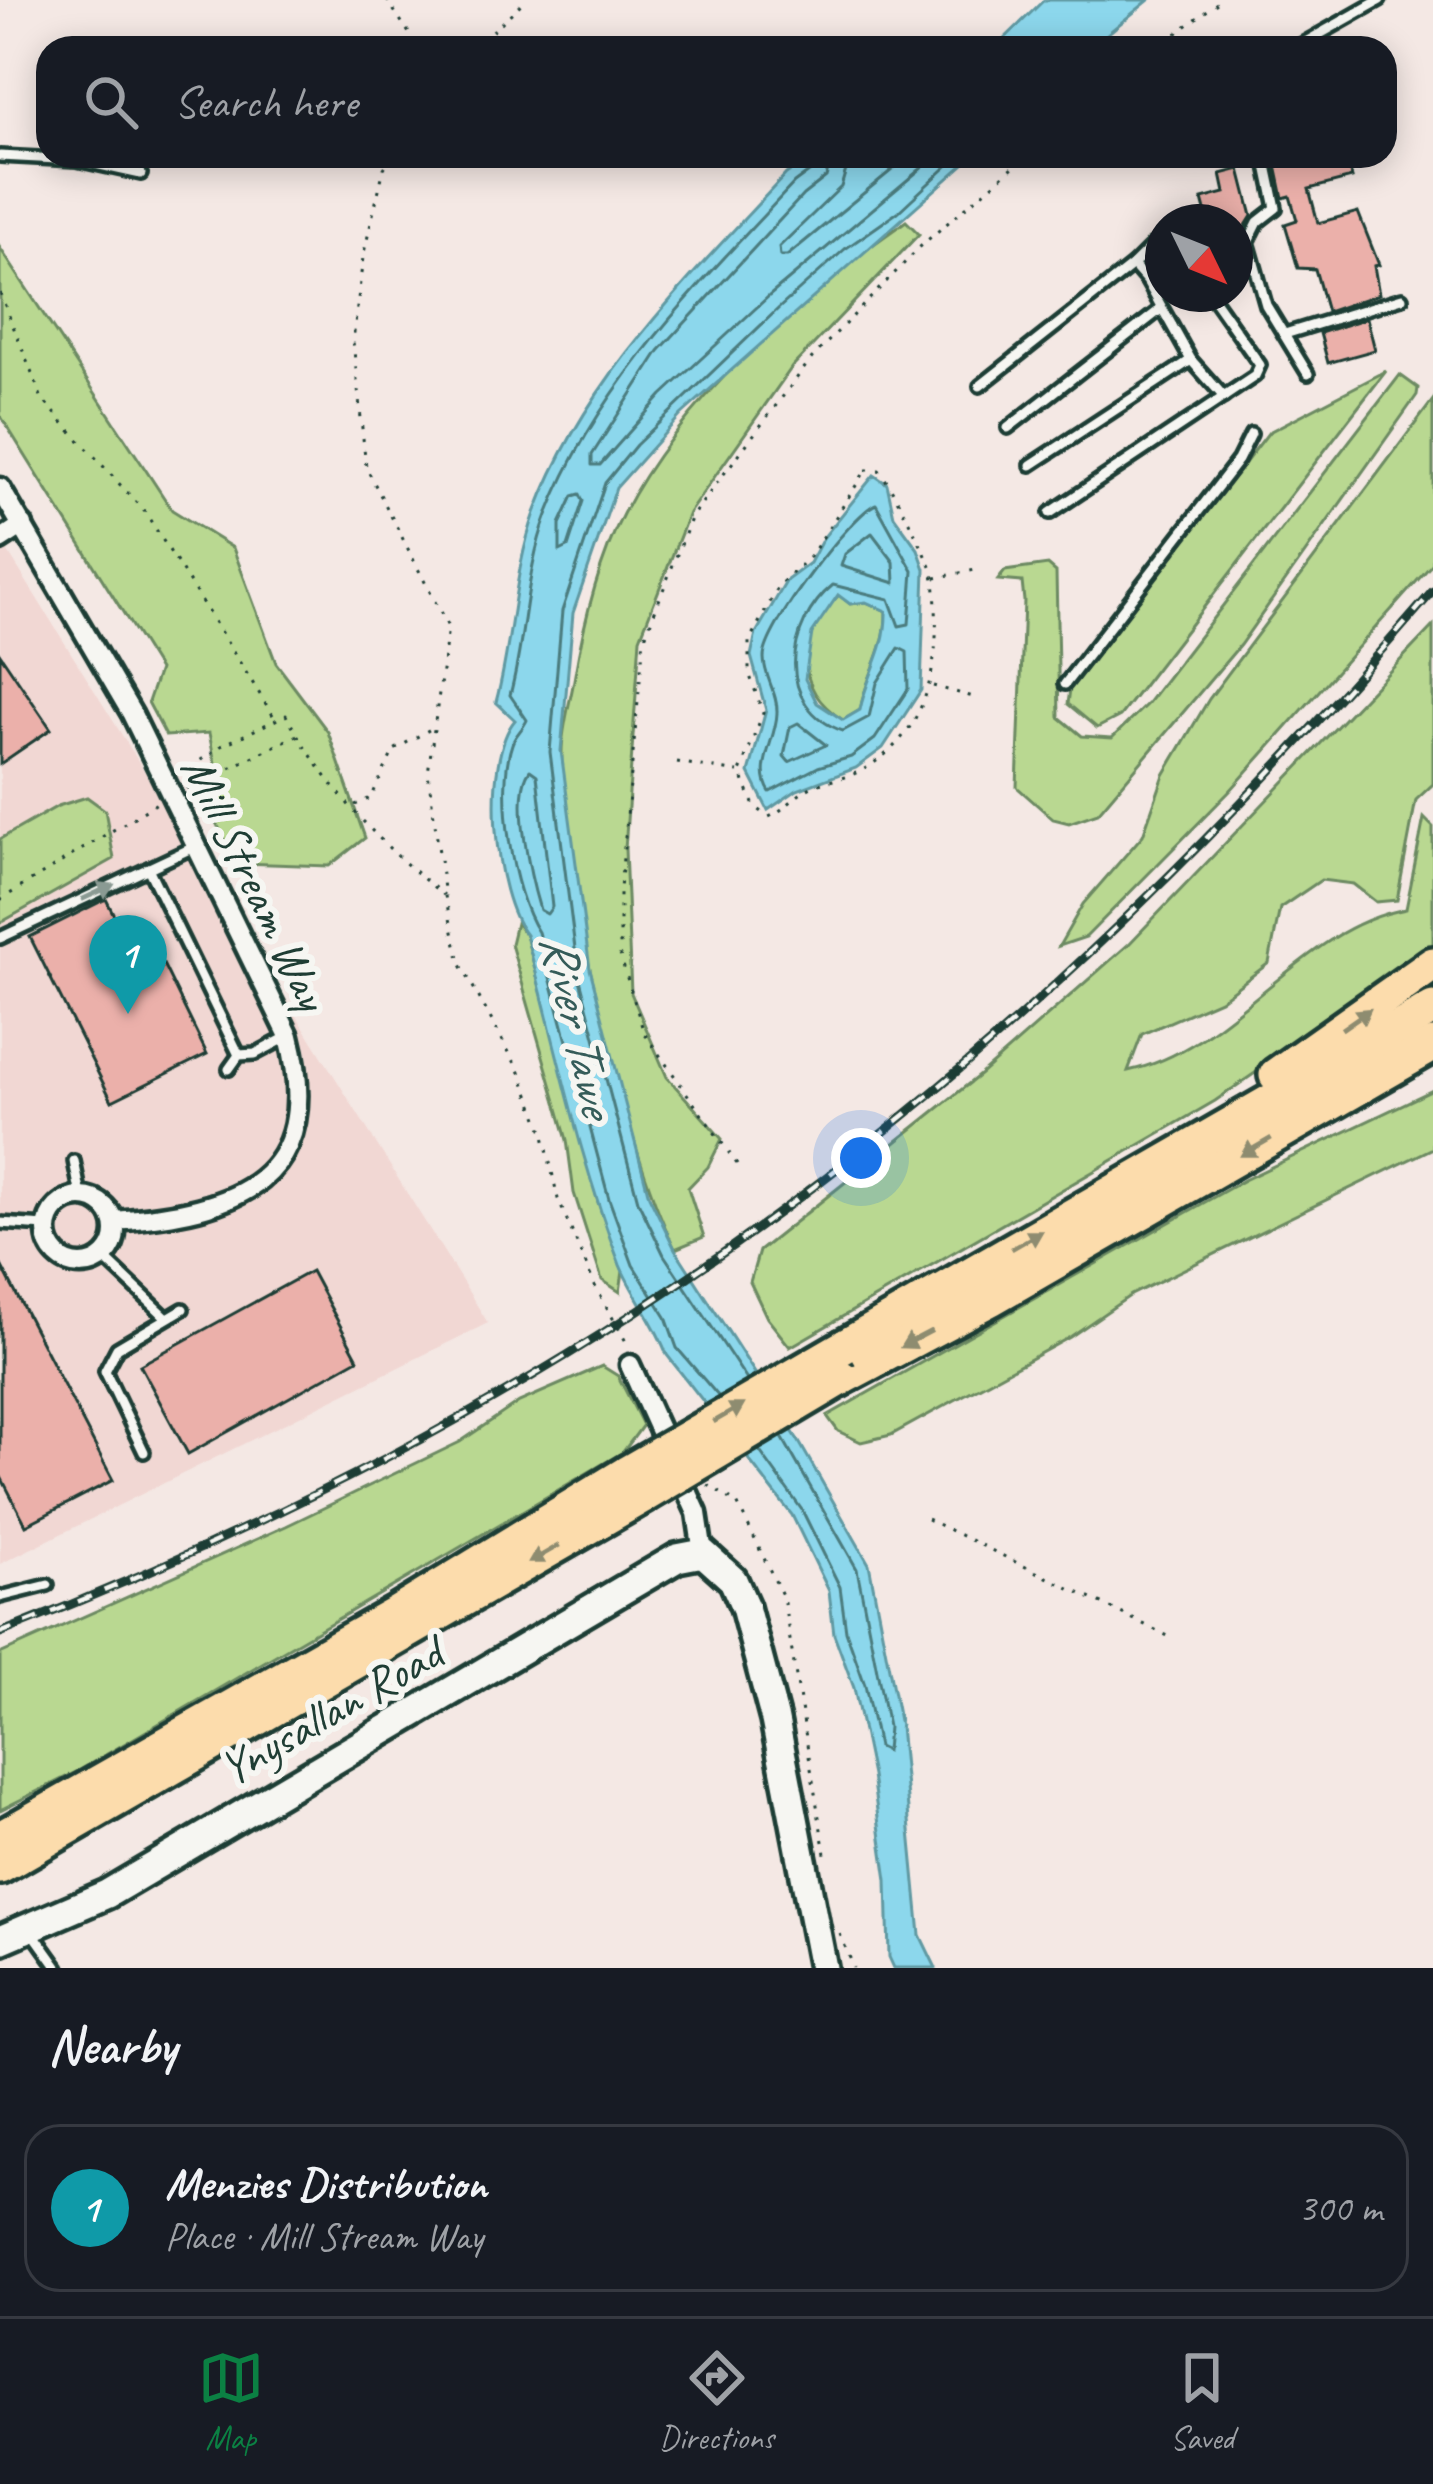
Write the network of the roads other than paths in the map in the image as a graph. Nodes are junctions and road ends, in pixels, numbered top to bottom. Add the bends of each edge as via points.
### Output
1 (1380, 0) edge
2 (1316, 36) edge
3 (0, 156) edge
4 (36, 158) edge
5 (114, 168) edge
6 (1268, 168) edge
7 (141, 174) dead end
8 (1145, 254) edge
9 (1133, 266) junction
10 (1145, 284) edge
11 (1402, 298) dead end
12 (1157, 312) edge
13 (1163, 312) edge
14 (1222, 312) edge
15 (1288, 333) junction
16 (1191, 360) junction
17 (1308, 374) dead end
18 (980, 386) dead end
19 (1224, 397) junction
20 (1008, 428) dead end
21 (1251, 434) dead end
22 (1031, 465) dead end
23 (0, 488) edge
24 (1050, 514) dead end
25 (23, 525) junction
26 (0, 540) edge
27 (1065, 684) dead end
28 (196, 846) junction
29 (148, 868) junction
30 (0, 938) edge
31 (1433, 964) edge
32 (1433, 1008) edge
33 (289, 1036) junction
34 (1433, 1045) edge
35 (239, 1055) junction
36 (1433, 1065) edge
37 (229, 1069) dead end
38 (1357, 1089) junction
39 (1234, 1120) junction
40 (74, 1160) dead end
41 (81, 1196) junction
42 (114, 1221) junction
43 (0, 1223) edge
44 (46, 1226) junction
45 (103, 1257) junction
46 (183, 1309) dead end
47 (165, 1316) junction
48 (632, 1359) road end
49 (843, 1362) junction
50 (144, 1452) dead end
51 (637, 1484) junction
52 (703, 1553) junction
53 (48, 1585) dead end
54 (0, 1598) edge
55 (0, 1838) edge
56 (0, 1867) edge
57 (30, 1928) junction
58 (0, 1940) edge
59 (58, 1968) edge
60 (823, 1968) edge

1 - 2 lane
3 - 4 lane
5 - 7 lane
6 - 15 lane via 1276,208 1248,242 1266,305
8 - 9 lane
9 - 10 lane
9 - 18 lane
11 - 15 lane
12 - 20 lane
13 - 16 lane
14 - 19 lane via 1259,365
15 - 17 lane
16 - 19 lane
16 - 22 lane
19 - 24 lane
21 - 27 lane
23 - 25 street, Mill Stream Way
25 - 26 street
25 - 28 street, Mill Stream Way
28 - 29 lane
28 - 33 street, Mill Stream Way
30 -> 29 lane
29 - 35 lane
39 -> 31 highway via 1262,1085
32 - 39 highway
33 - 35 lane
33 - 42 street, Mill Stream Way via 300,1091 292,1141 263,1180 214,1208
34 - 38 highway
35 - 37 lane
36 - 38 highway
38 -> 49 highway via 991,1299
49 -> 39 highway
40 - 41 lane
41 - 42 street via 102,1204
41 - 44 street via 58,1205
42 - 45 street
43 - 44 lane
44 - 45 street via 64,1261
45 - 47 lane
46 - 47 lane
47 - 50 lane via 117,1348 105,1371
48 - 52 street via 697,1513
49 - 51 highway, bridge
51 - 55 highway
51 -> 56 highway
52 - 57 street, Ynysallan Road via 677,1558 107,1894
52 - 60 street via 733,1580 745,1607
53 - 54 lane
57 - 58 street, Ynysallan Road
57 - 59 lane

